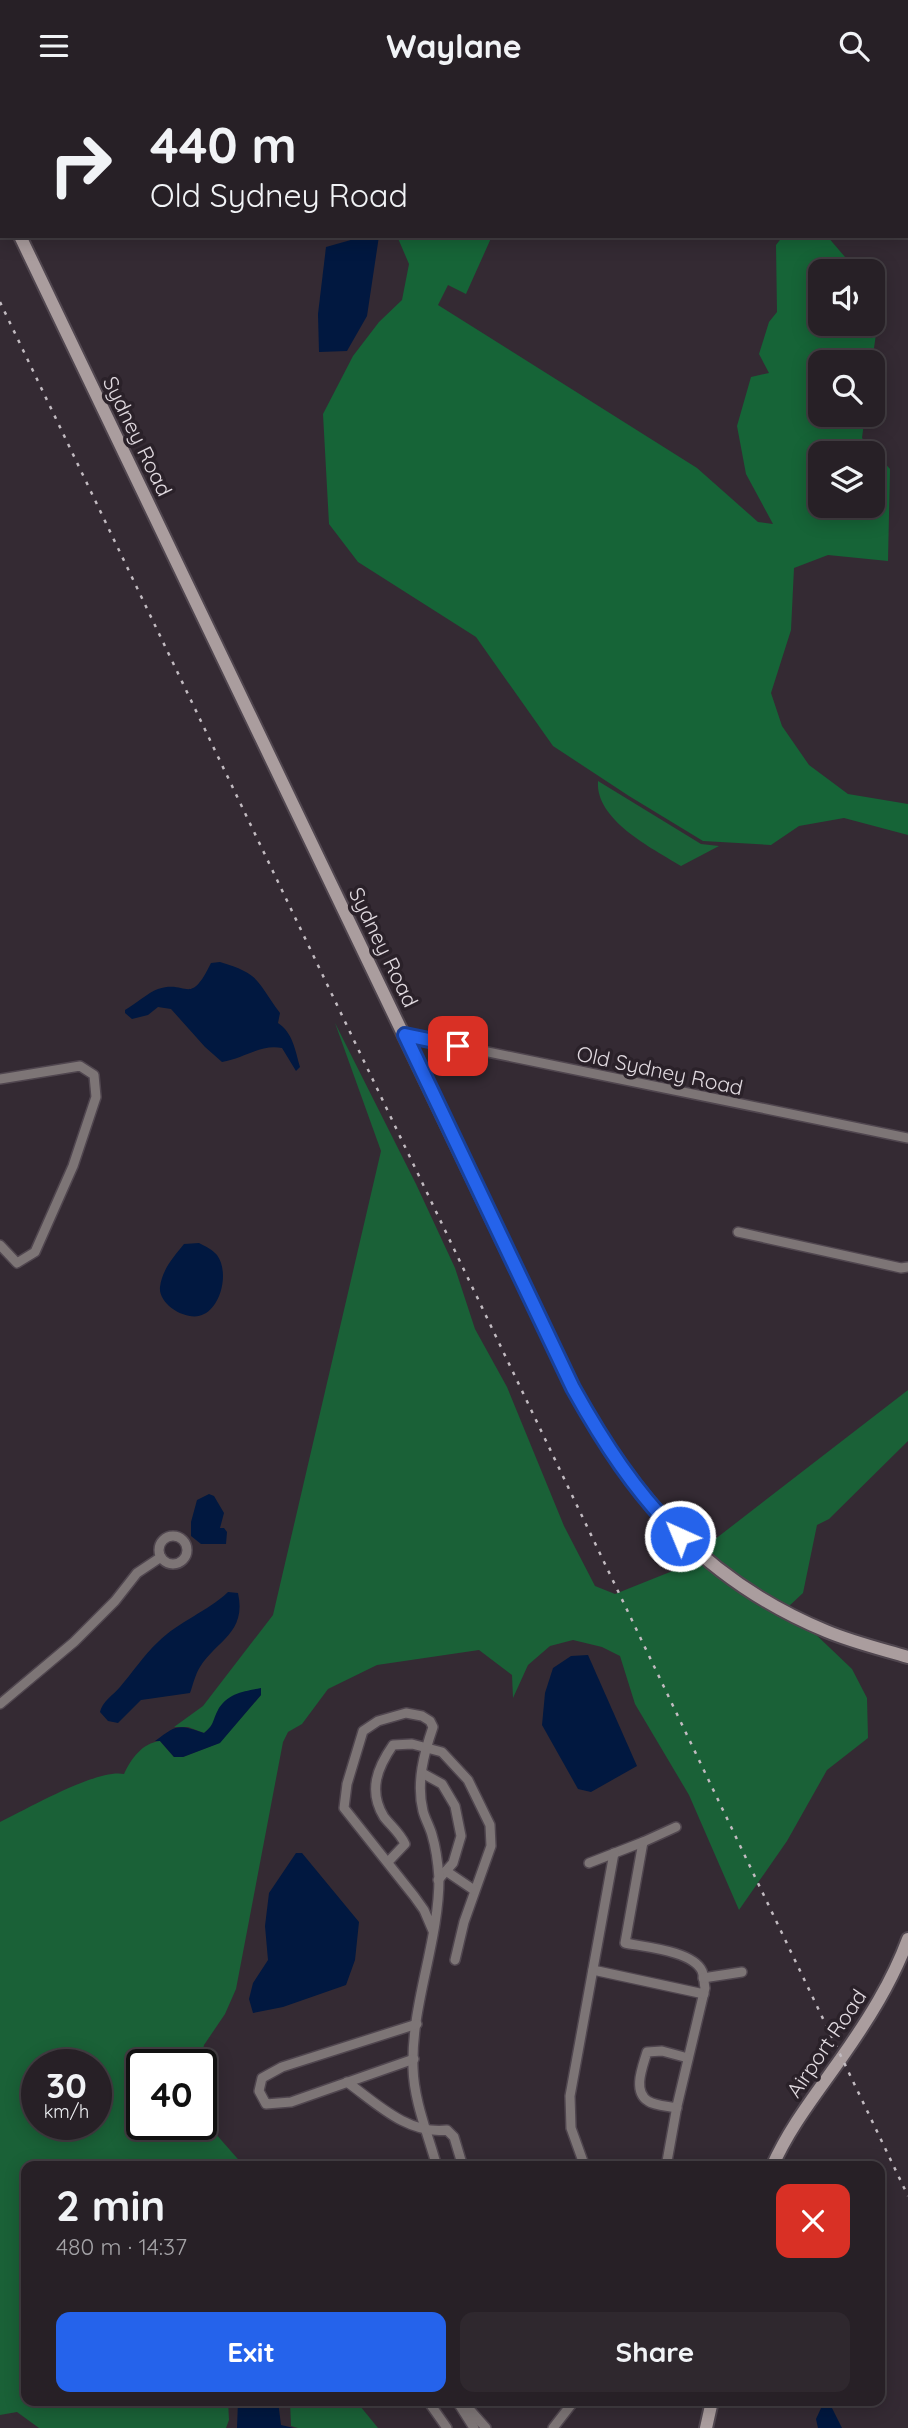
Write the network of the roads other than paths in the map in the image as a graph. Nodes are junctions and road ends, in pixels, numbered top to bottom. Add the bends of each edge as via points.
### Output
1 (21, 238) edge
2 (405, 1035) junction
3 (0, 1079) edge
4 (908, 1138) edge
5 (738, 1232) dead end
6 (0, 1245) edge
7 (908, 1267) edge
8 (161, 1557) dead end
9 (908, 1657) edge
10 (0, 1704) edge
11 (426, 1747) junction
12 (422, 1773) junction
13 (676, 1827) dead end
14 (643, 1842) junction
15 (614, 1853) junction
16 (388, 1862) junction
17 (589, 1863) dead end
18 (446, 1871) junction
19 (438, 1880) junction
20 (474, 1890) junction
21 (433, 1931) junction
22 (908, 1939) edge
23 (455, 1960) dead end
24 (593, 1970) junction
25 (742, 1972) dead end
26 (703, 1978) junction
27 (704, 1994) junction
28 (417, 2024) junction
29 (688, 2058) junction
30 (414, 2059) junction
31 (347, 2083) junction
32 (677, 2108) junction
33 (426, 2129) junction
34 (435, 2161) edge
35 (461, 2161) edge
36 (582, 2161) edge
37 (667, 2161) edge
38 (775, 2161) edge
39 (432, 2406) edge
40 (462, 2406) edge
41 (465, 2406) edge
42 (570, 2406) edge
43 (711, 2406) edge
44 (447, 2428) edge
45 (473, 2428) edge
46 (486, 2428) edge
47 (553, 2428) edge
48 (706, 2428) edge

1 - 2 street, Sydney Road
2 - 4 street, Old Sydney Road
2 - 9 street, Sydney Road via 573,1388 630,1479 698,1554 737,1584 828,1632
3 - 6 street via 80,1066 94,1075 96,1097 73,1167 35,1252 17,1263
5 - 7 street
8 - 10 street via 137,1573 75,1642
11 - 12 street
11 - 16 street via 393,1745 380,1762 375,1798 405,1844
11 - 16 street via 433,1727 430,1721 406,1713 363,1731 353,1760 344,1808
11 - 20 street via 442,1752 468,1780 490,1825 491,1846
12 - 18 street via 442,1784 455,1806 461,1836
12 - 19 street via 422,1810 432,1834
13 - 14 street
14 - 15 street
14 - 26 street via 625,1943 679,1954 693,1961
15 - 17 street
15 - 24 street
16 - 21 street via 424,1910
18 - 19 street
18 - 20 street
19 - 21 street
20 - 23 street
21 - 28 street
22 - 38 street, Airport Road via 881,1998 810,2099
24 - 27 street
24 - 36 street via 570,2096 571,2128
25 - 26 street
26 - 27 street
27 - 29 street
28 - 30 street
28 - 31 street via 282,2067 262,2078 259,2091 266,2104 291,2102
29 - 32 street
29 - 32 street via 647,2052 640,2077 641,2092 649,2102
30 - 31 street
30 - 33 street via 419,2111
31 - 33 street via 401,2121
32 - 37 street
33 - 34 street
33 - 35 street via 447,2130
39 - 44 street
40 - 45 street
41 - 46 street
42 - 47 street
43 - 48 street

